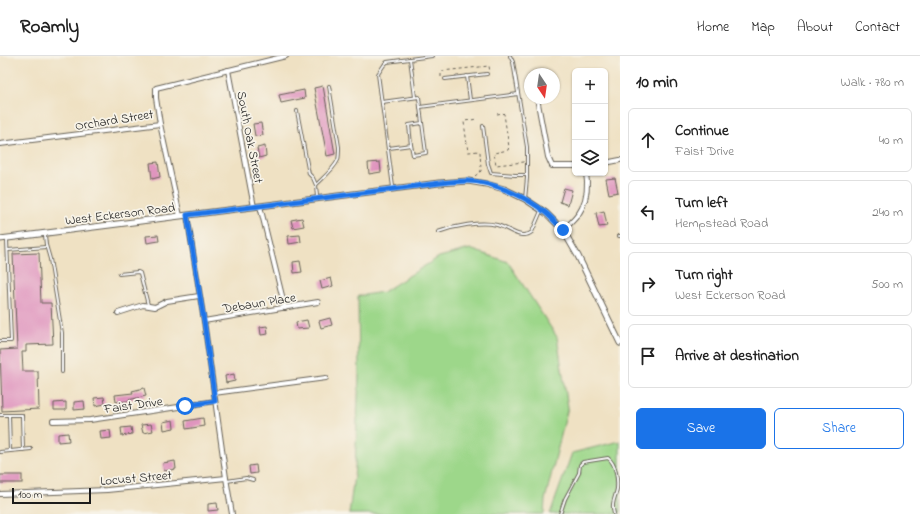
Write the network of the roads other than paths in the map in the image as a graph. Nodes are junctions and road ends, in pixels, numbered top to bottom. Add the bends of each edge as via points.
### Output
1 (286, 56) edge
2 (432, 56) edge
3 (510, 56) edge
4 (410, 59) junction
5 (228, 70) junction
6 (488, 73) road end
7 (467, 76) junction
8 (445, 78) dead end
9 (329, 86) dead end
10 (518, 94) junction
11 (414, 97) junction
12 (470, 100) junction
13 (382, 102) junction
14 (538, 104) edge
15 (420, 107) junction
16 (297, 111) dead end
17 (422, 123) junction
18 (160, 124) junction
19 (483, 126) dead end
20 (0, 144) edge
21 (412, 145) junction
22 (389, 148) junction
23 (620, 160) edge
24 (608, 162) edge
25 (572, 166) edge
26 (527, 175) junction
27 (587, 176) edge
28 (316, 184) junction
29 (394, 188) junction
30 (317, 199) junction
31 (525, 199) junction
32 (260, 206) junction
33 (254, 207) junction
34 (542, 210) junction
35 (187, 215) junction
36 (180, 216) junction
37 (563, 230) junction
38 (438, 232) dead end
39 (45, 234) junction
40 (7, 238) junction
41 (0, 239) edge
42 (46, 247) junction
43 (8, 250) junction
44 (119, 274) dead end
45 (199, 296) junction
46 (318, 302) dead end
47 (148, 306) junction
48 (285, 308) junction
49 (118, 313) dead end
50 (204, 321) junction
51 (0, 341) edge
52 (620, 343) edge
53 (62, 372) dead end
54 (326, 378) dead end
55 (214, 393) junction
56 (215, 401) junction
57 (0, 415) edge
58 (9, 415) junction
59 (54, 421) dead end
60 (31, 449) dead end
61 (23, 450) junction
62 (0, 452) edge
63 (10, 452) junction
64 (226, 479) junction
65 (253, 480) dead end
66 (0, 494) edge
67 (232, 514) edge
68 (560, 514) edge
69 (614, 514) edge

1 - 5 street, Orchard Street
2 - 4 lane
3 - 10 lane
4 - 11 lane
4 - 13 lane via 387,62 378,74
5 - 18 street, Orchard Street via 156,88
5 - 33 street, South Oak Street
6 - 7 lane
7 - 8 lane
7 - 12 lane
9 - 28 lane via 339,154 338,161
10 - 12 lane
10 - 26 lane via 527,147
11 - 13 lane
11 - 15 lane via 419,97
12 - 15 lane
13 - 22 lane
14 - 25 street via 552,166
15 - 17 lane
16 - 28 lane via 310,174
17 - 21 lane via 409,125
17 - 21 lane via 426,153 413,155
18 - 20 street, Orchard Street
18 - 36 street
19 - 26 lane via 491,173
21 - 22 lane
22 - 29 lane
23 - 24 street
26 - 31 lane
27 - 37 street via 588,182 582,209
28 - 30 lane
29 - 30 street, West Eckerson Road
29 - 31 street, West Eckerson Road via 468,181 504,189
30 - 32 street, West Eckerson Road
31 - 34 street, West Eckerson Road
32 - 33 street, West Eckerson Road
32 - 48 street
33 - 35 street, West Eckerson Road
34 - 37 street, West Eckerson Road
34 - 38 lane via 532,232 526,235 518,235 508,229 486,224 459,226
35 - 36 street, West Eckerson Road
35 - 45 street
36 - 39 street, West Eckerson Road
37 - 52 street, West Eckerson Road
39 - 40 street, West Eckerson Road
39 - 42 lane
40 - 41 street, West Eckerson Road
40 - 43 lane
42 - 43 lane
42 - 53 lane via 62,333
43 - 51 lane via 11,341
44 - 47 lane via 140,273
45 - 47 street
45 - 50 street
46 - 48 street, Debaun Place
47 - 49 street via 143,305
48 - 50 street, Debaun Place
50 - 55 street
54 - 55 street
55 - 56 street
56 - 59 street, Faist Drive via 90,420
56 - 64 street
57 - 58 lane
58 - 61 lane via 22,415
58 - 63 lane
60 - 61 lane
61 - 63 lane
62 - 63 lane
64 - 65 lane
64 - 66 street, Locust Street via 107,490
64 - 67 street
68 - 69 lane via 579,473 580,465 583,462 608,458 614,466 617,478 612,507

